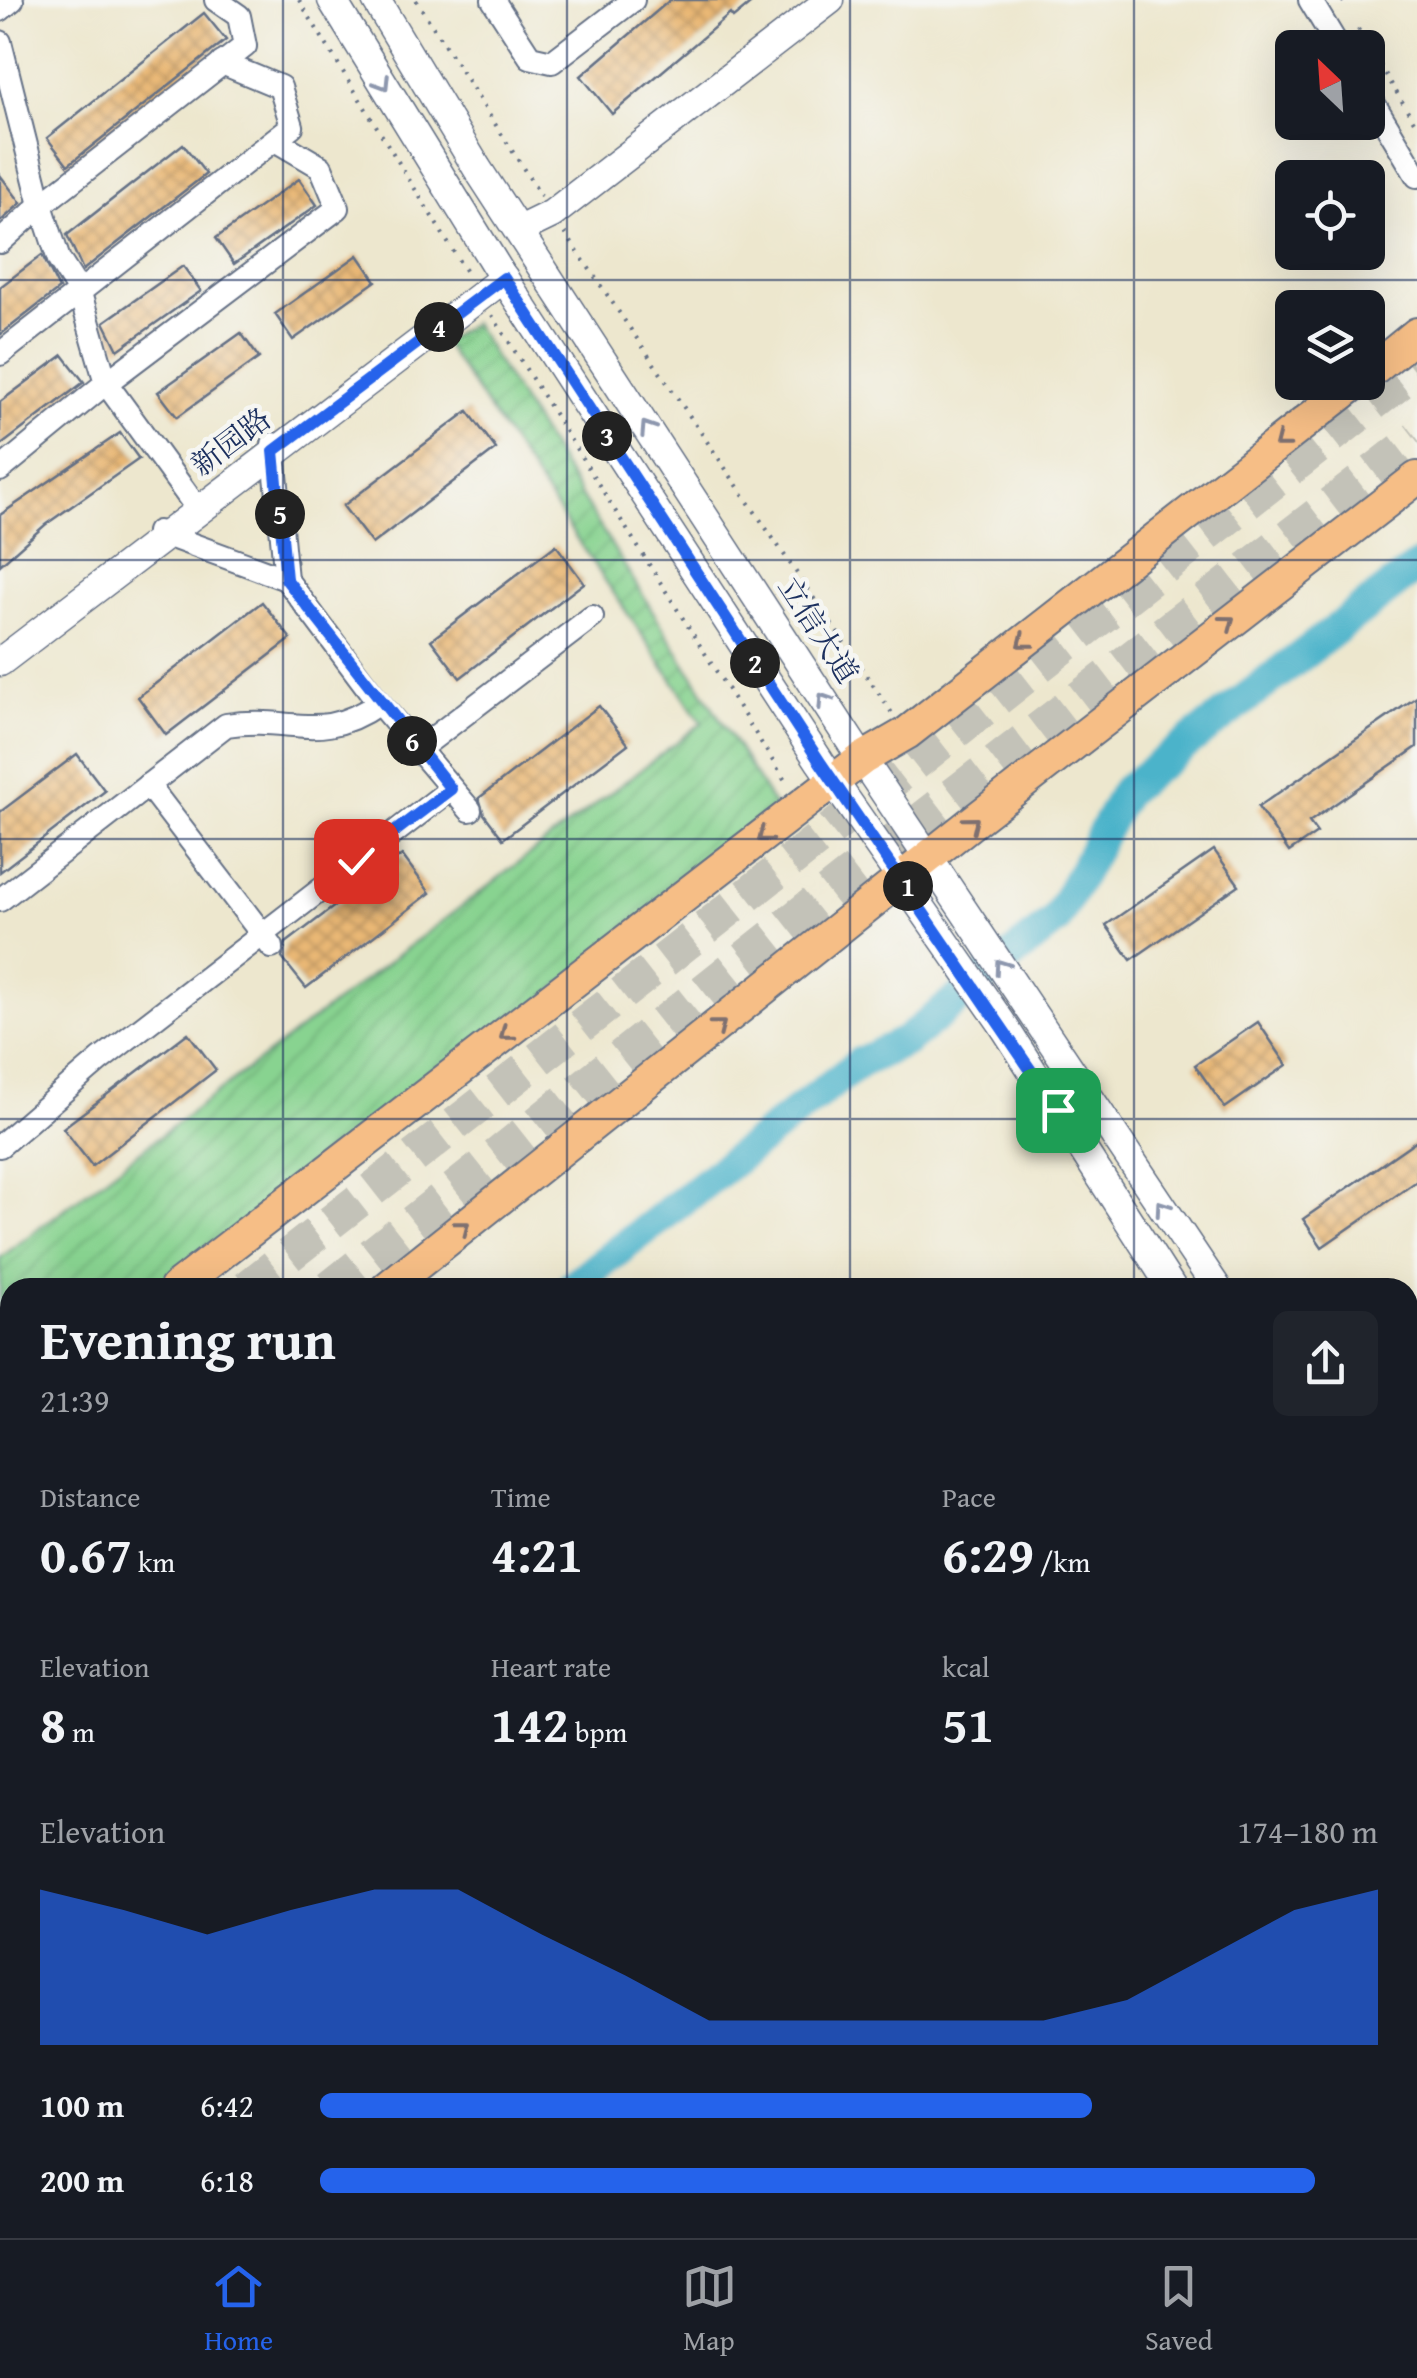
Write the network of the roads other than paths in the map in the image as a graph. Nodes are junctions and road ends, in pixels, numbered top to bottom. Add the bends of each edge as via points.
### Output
1 (12, 0) edge
2 (216, 0) edge
3 (332, 0) edge
4 (376, 0) edge
5 (494, 0) edge
6 (633, 0) edge
7 (818, 0) edge
8 (830, 0) edge
9 (1310, 0) edge
10 (0, 10) edge
11 (1328, 30) edge
12 (0, 42) edge
13 (222, 63) junction
14 (1385, 122) edge
15 (274, 140) junction
16 (1417, 176) edge
17 (41, 205) junction
18 (550, 211) junction
19 (516, 227) junction
20 (0, 242) edge
21 (502, 276) junction
22 (80, 292) junction
23 (1417, 334) edge
24 (0, 354) edge
25 (1385, 360) edge
26 (106, 383) junction
27 (1335, 400) edge
28 (274, 447) junction
29 (0, 470) edge
30 (1417, 478) edge
31 (194, 504) junction
32 (161, 533) junction
33 (286, 579) junction
34 (592, 616) dead end
35 (0, 652) edge
36 (0, 662) edge
37 (379, 703) junction
38 (418, 749) junction
39 (862, 759) junction
40 (834, 782) junction
41 (148, 785) junction
42 (451, 789) junction
43 (470, 810) dead end
44 (916, 869) junction
45 (0, 900) edge
46 (267, 940) junction
47 (0, 1146) edge
48 (189, 1278) edge
49 (400, 1278) edge
50 (1166, 1278) edge
51 (1211, 1278) edge

1 - 10 street
2 - 13 street via 240,16 244,46
3 -> 21 street, 立信大道
4 - 19 street, 立信大道
5 - 6 street via 530,58 552,62
7 - 18 street
8 - 18 street
9 - 11 street
12 - 17 street
13 - 15 street via 280,87 292,126
13 - 17 street
14 - 16 street
15 - 22 street
15 - 26 street via 321,167 338,208
17 - 20 street
17 - 22 street via 59,260
18 - 19 street
39 -> 19 street, 立信大道
21 - 28 street, 新园路
21 - 40 street, 立信大道
22 - 24 street
22 - 26 street
23 - 25 main road
26 - 29 street
26 - 31 street
27 -> 39 main road via 907,734
28 - 31 street, 新园路
28 - 32 street, 新园路
28 - 33 street
44 -> 30 main road
31 - 32 street, 新园路
32 - 33 street
32 - 35 street, 新园路
32 - 36 street, 新园路
33 - 37 street
34 - 38 street
37 - 38 street
37 - 41 street via 333,728 256,720 226,725
38 - 42 street
39 - 40 main road
39 - 44 street, 立信大道
40 - 44 street, 立信大道
40 -> 48 main road
41 - 45 street
41 - 46 street
42 - 43 street
42 - 46 street
49 -> 44 main road
44 - 50 street, 立信大道 via 950,948
51 -> 44 street, 立信大道 via 974,928
46 - 47 street via 100,1060

